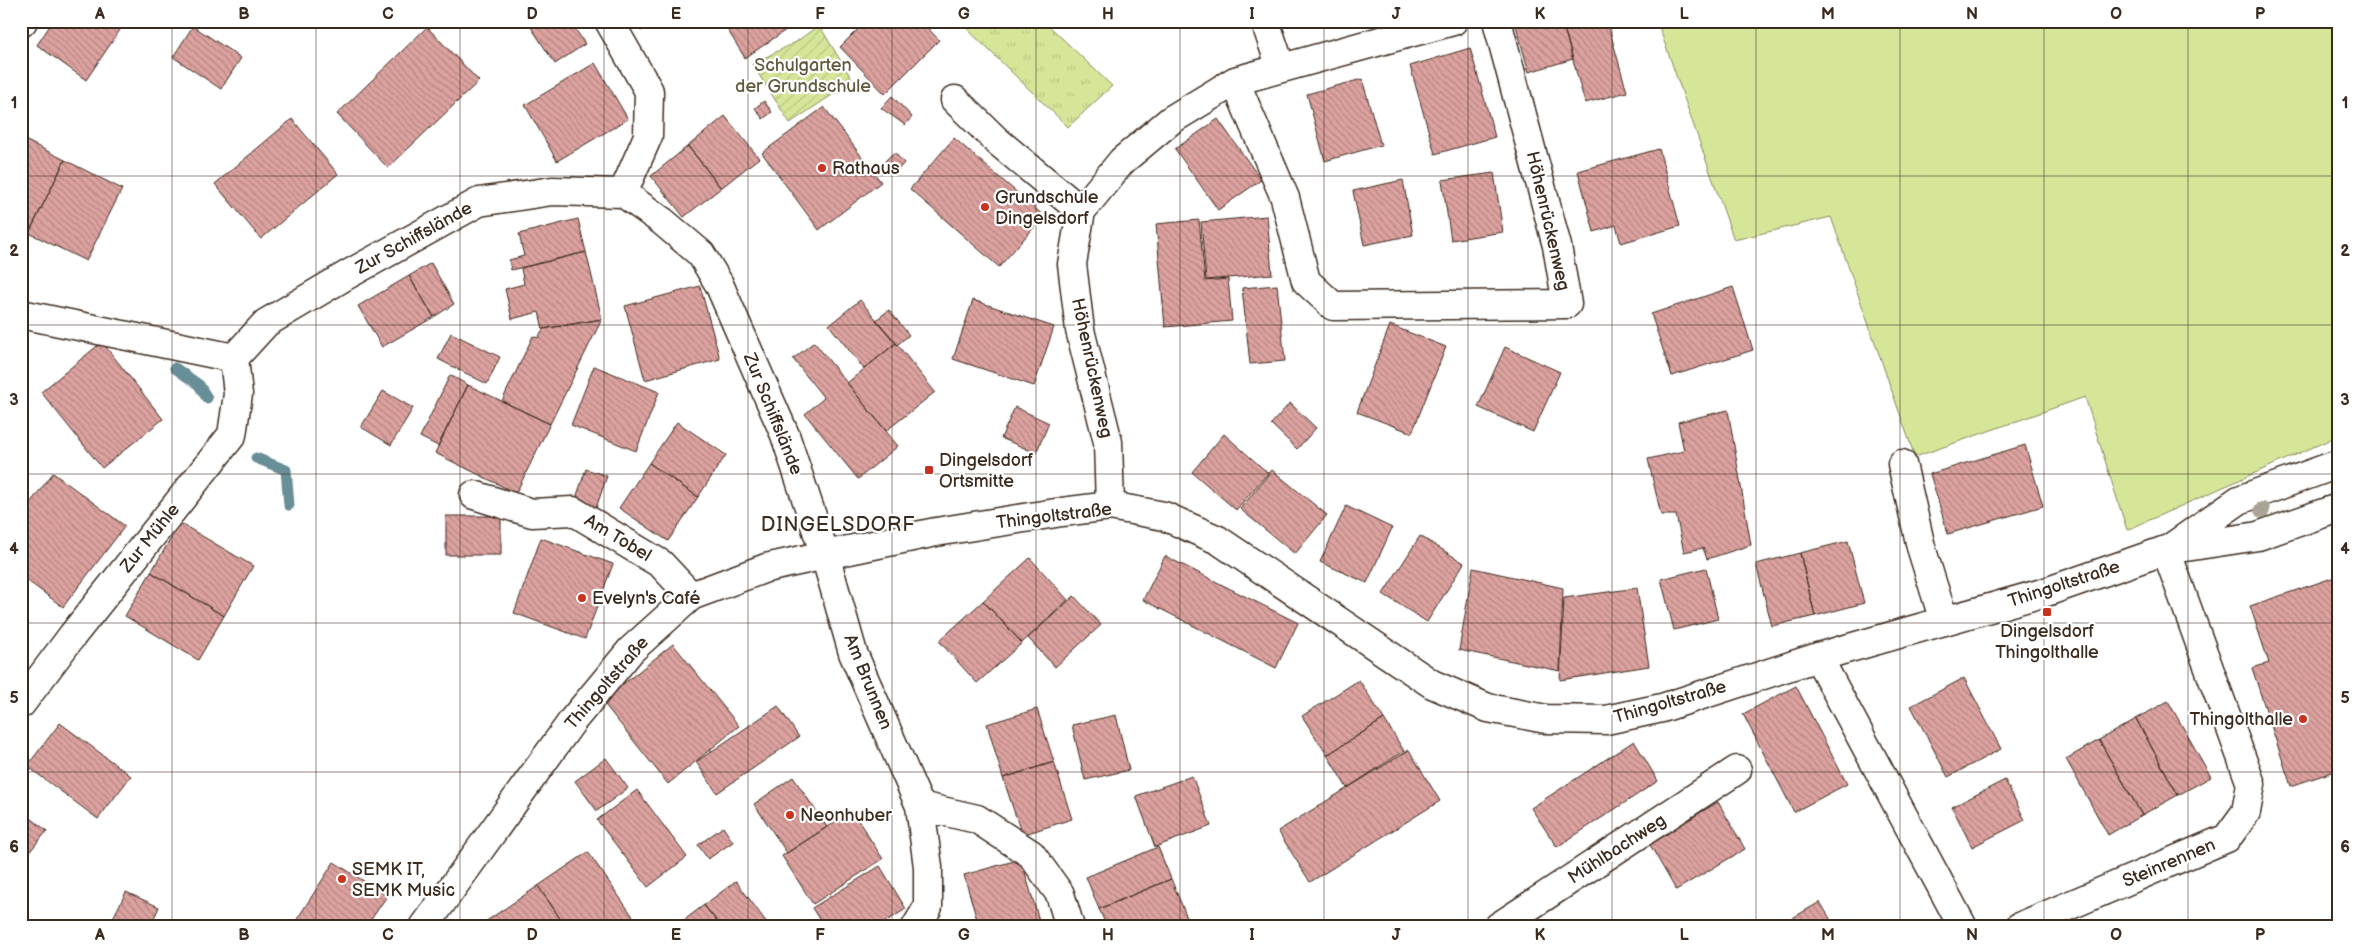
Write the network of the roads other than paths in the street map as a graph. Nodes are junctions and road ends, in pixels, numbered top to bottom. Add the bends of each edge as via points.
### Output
1 (608, 21) edge
2 (1265, 21) edge
3 (1453, 21) edge
4 (1497, 21) edge
5 (1281, 68) junction
6 (1235, 81) junction
7 (955, 100) dead end
8 (623, 193) junction
9 (1081, 211) junction
10 (21, 314) edge
11 (234, 358) junction
12 (1902, 464) dead end
13 (2338, 464) edge
14 (474, 495) dead end
15 (1110, 506) junction
16 (2338, 508) edge
17 (2166, 550) junction
18 (825, 555) junction
19 (691, 596) junction
20 (1944, 621) junction
21 (1818, 657) junction
22 (21, 704) edge
23 (1737, 770) dead end
24 (920, 806) junction
25 (424, 927) edge
26 (916, 927) edge
27 (1070, 927) edge
28 (1498, 927) edge
29 (1963, 927) edge
30 (2019, 927) edge

1 - 8 street via 649,91 648,136
2 - 5 street
3 - 5 street, Höhenrückenweg
4 - 6 street, Höhenrückenweg via 1557,246 1567,304 1334,306 1306,281 1285,198
5 - 6 street, Höhenrückenweg
6 - 9 street, Höhenrückenweg via 1171,120 1122,160
7 - 9 street via 996,140
8 - 11 street, Zur Schiffslände via 552,191 479,202 266,323
8 - 18 street, Zur Schiffslände via 701,254 719,284 785,435
9 - 15 street, Höhenrückenweg via 1072,264 1080,330 1108,442
10 - 11 street
11 - 22 street, Zur Mühle via 238,394 232,435
12 - 20 street via 1921,547
13 - 17 street, Thingoltstraße via 2239,500
14 - 19 street, Am Tobel via 532,513 573,511 661,564
15 - 18 street, Thingoltstraße via 936,532
15 - 21 street, Thingoltstraße via 1164,516 1218,540 1432,684 1488,708 1546,719 1606,720 1662,708
16 - 17 street, Thingoltstraße via 2258,536
17 - 20 street, Thingoltstraße via 2046,592
17 - 30 street, Steinrennen via 2251,784 2246,812 2228,838
18 - 19 street, Thingoltstraße via 766,568
18 - 24 street, Am Brunnen via 853,653
19 - 25 street, Thingoltstraße via 631,650 573,720
20 - 21 street, Thingoltstraße
21 - 29 street
23 - 28 street, Mühlbachweg
24 - 26 street, Am Brunnen via 928,867 928,908
24 - 27 street via 976,819 1030,854 1060,894

